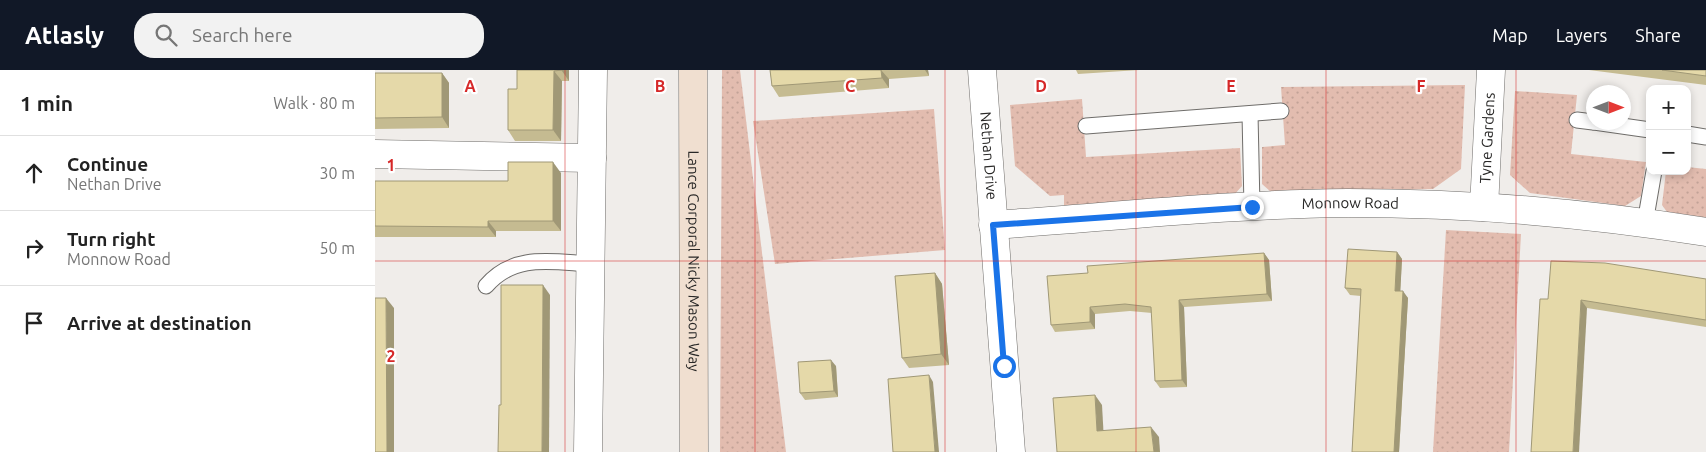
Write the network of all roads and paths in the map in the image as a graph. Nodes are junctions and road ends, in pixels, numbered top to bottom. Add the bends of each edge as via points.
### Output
1 (593, 70) edge
2 (693, 70) edge
3 (982, 70) edge
4 (1491, 70) edge
5 (1281, 111) dead end
6 (1250, 114) junction
7 (1577, 120) dead end
8 (1586, 121) edge
9 (1086, 126) dead end
10 (1631, 127) edge
11 (1646, 129) edge
12 (1691, 135) edge
13 (1706, 137) edge
14 (375, 154) edge
15 (592, 158) junction
16 (1653, 175) edge
17 (1252, 207) junction
18 (1483, 207) junction
19 (1645, 223) junction
20 (993, 225) junction
21 (1706, 232) edge
22 (591, 264) junction
23 (486, 286) dead end
24 (587, 452) edge
25 (694, 452) edge
26 (1011, 452) edge

1 - 15 street
2 - 25 main road, Lance Corporal Nicky Mason Way
3 - 20 street, Nethan Drive
4 - 18 street, Tyne Gardens
5 - 6 lane
6 - 9 lane
6 - 17 lane
7 - 8 lane
10 - 11 lane
12 - 13 lane
14 - 15 street
15 - 22 street
16 - 19 lane
17 - 18 street, Monnow Road via 1347,203
17 - 20 street, Monnow Road
18 - 19 street, Monnow Road
19 - 21 street, Monnow Road
20 - 26 street, Nethan Drive
22 - 23 lane via 514,264 496,274
22 - 24 street

